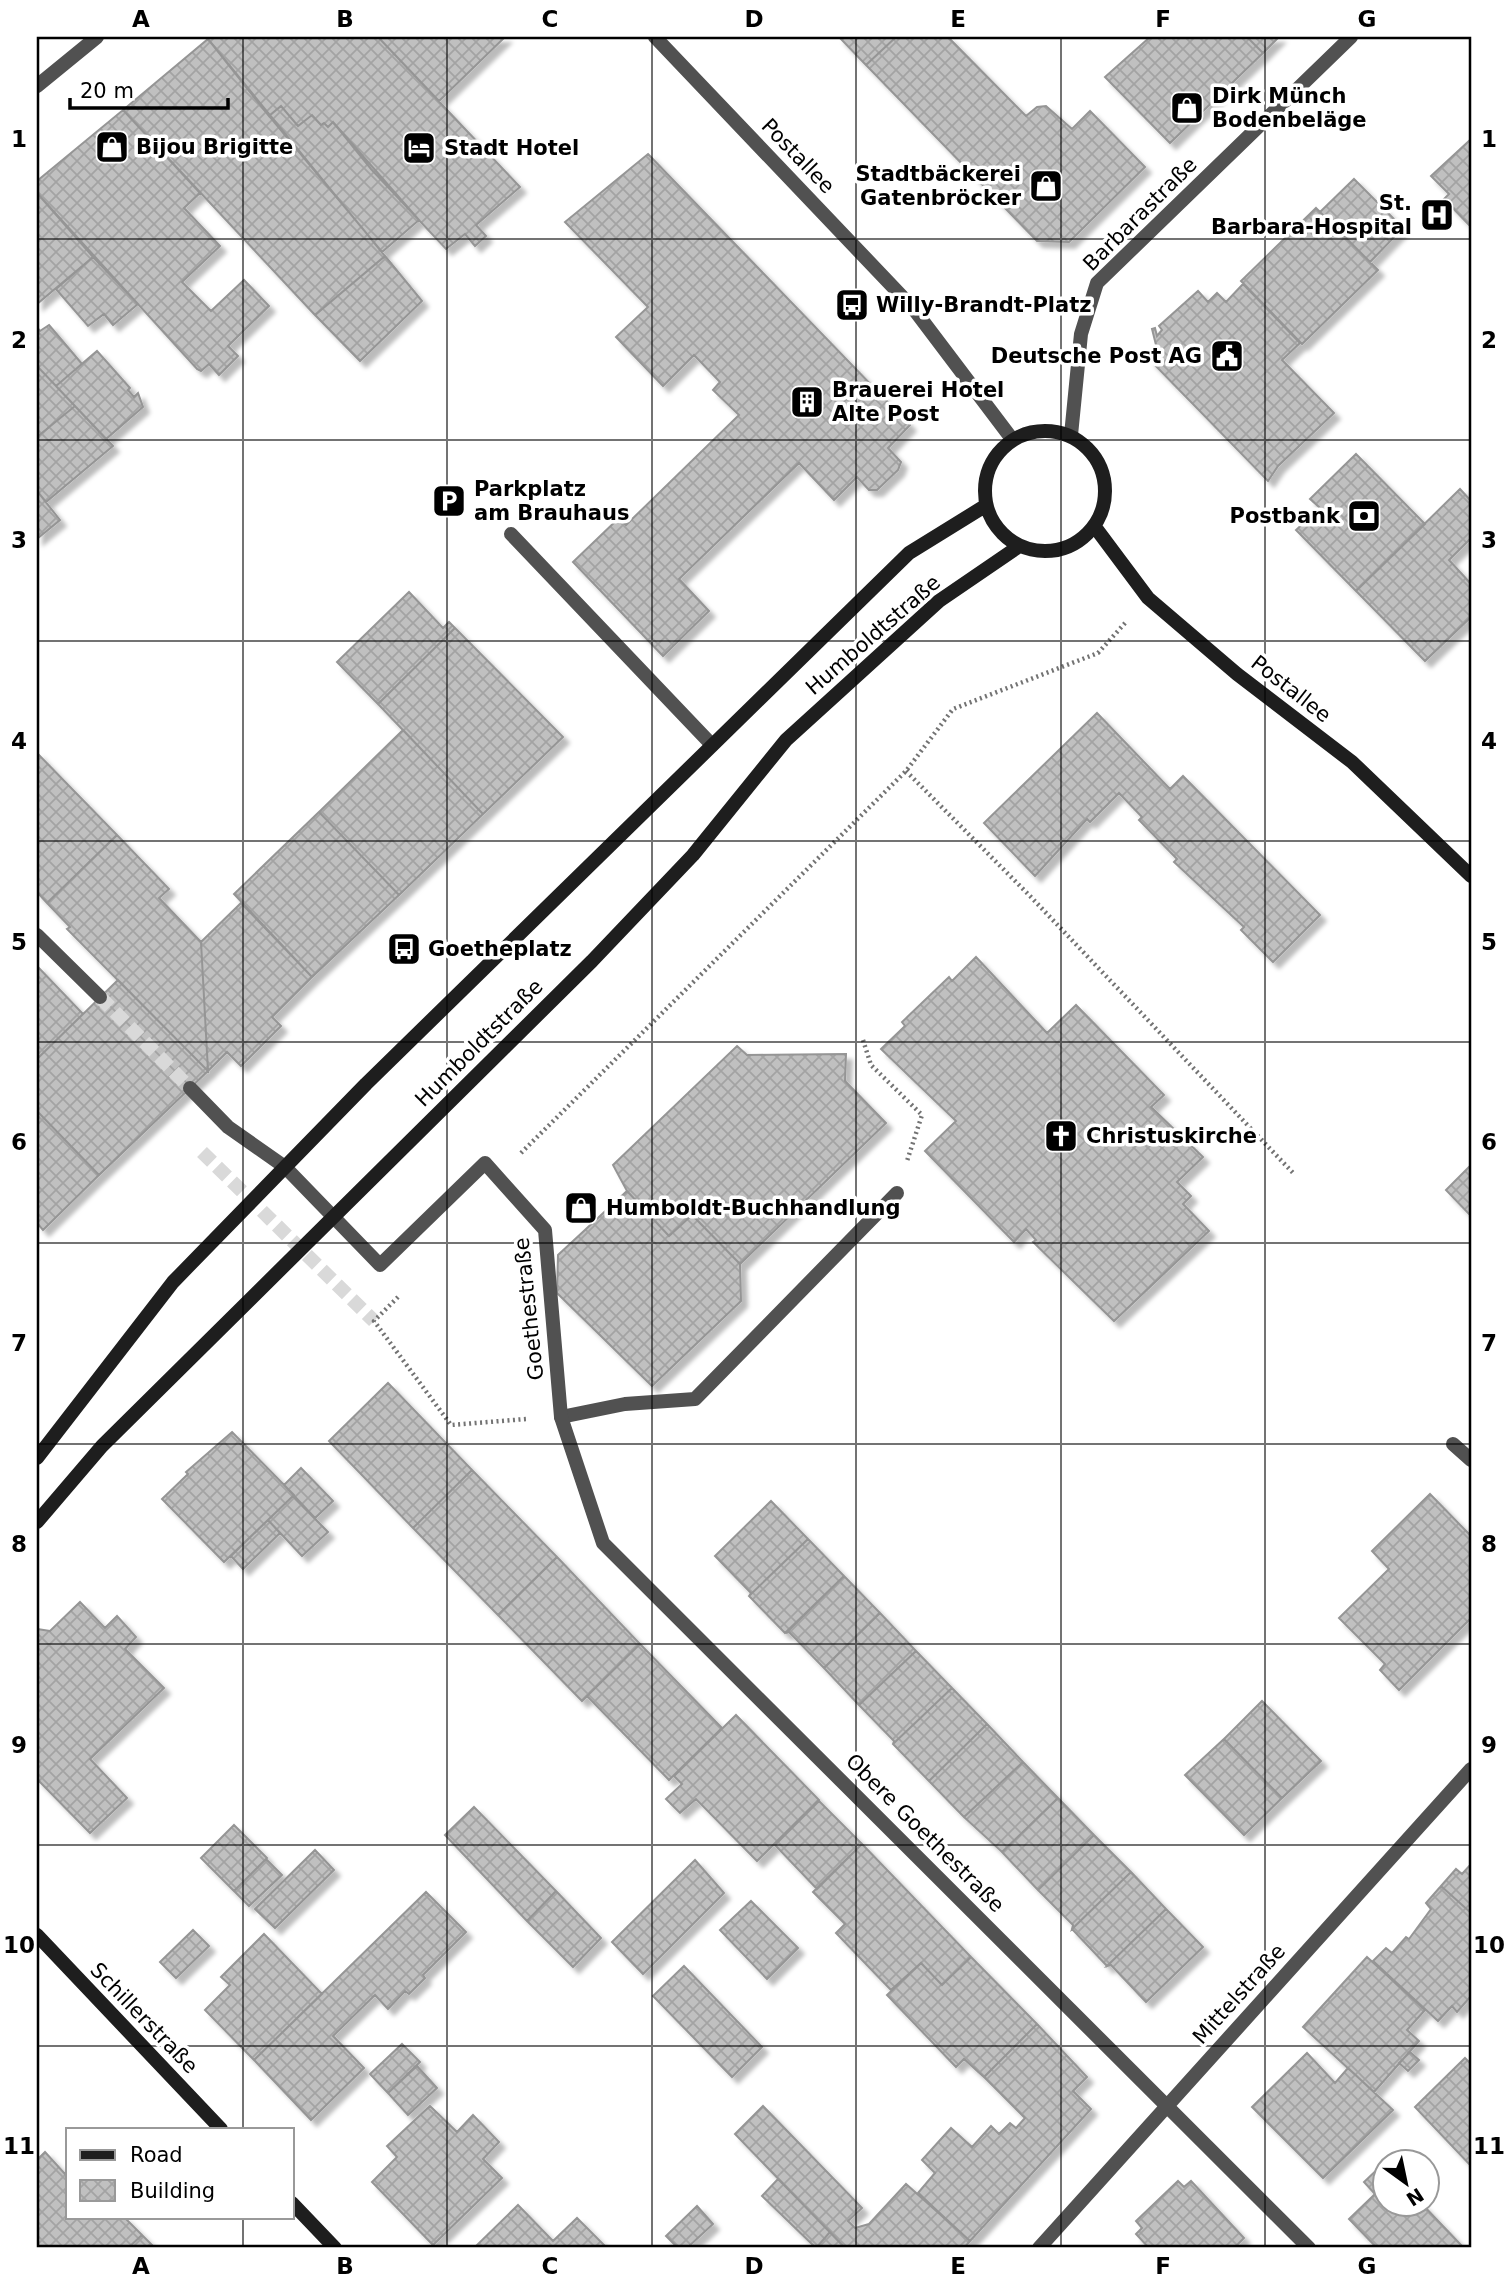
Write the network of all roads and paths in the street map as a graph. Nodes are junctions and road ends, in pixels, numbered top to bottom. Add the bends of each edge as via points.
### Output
1 (97, 37) edge
2 (655, 37) edge
3 (1351, 37) edge
4 (37, 86) edge
5 (1071, 435) junction
6 (1012, 439) junction
7 (985, 506) junction
8 (1095, 527) junction
9 (511, 534) dead end
10 (1018, 547) junction
11 (1148, 598) junction
12 (712, 745) junction
13 (906, 771) junction
14 (1471, 876) edge
15 (37, 935) edge
16 (100, 997) tunnel mouth
17 (863, 1040) dead end
18 (190, 1088) tunnel mouth
19 (285, 1167) junction
20 (1295, 1175) dead end
21 (497, 1177) junction
22 (897, 1193) joint
23 (333, 1218) junction
24 (373, 1321) tunnel mouth
25 (561, 1417) junction
26 (1453, 1444) dead end
27 (37, 1458) edge
28 (1471, 1460) edge
29 (37, 1522) edge
30 (1471, 1769) edge
31 (37, 1935) edge
32 (1168, 2104) junction
33 (220, 2128) edge
34 (294, 2205) edge
35 (335, 2248) edge
36 (1039, 2248) edge
37 (1309, 2248) edge

1 - 4 street
2 - 6 street, Postallee via 913,308
3 - 5 street, Barbarastraße via 1097,283 1081,334
5 - 6 main road via 1041,429
5 - 8 main road via 1098,458 1107,493
6 - 7 main road via 989,469
7 - 10 main road via 998,530
7 - 12 main road, Humboldtstraße via 909,553
8 - 10 main road via 1073,545 1046,552
8 - 11 main road, Postallee
9 - 12 street
10 - 23 main road, Humboldtstraße via 939,601 786,740 684,864
11 - 13 path via 1098,653 953,709
11 - 14 main road, Postallee via 1352,762
12 - 19 main road, Humboldtstraße
13 - 20 path
13 - 21 path
15 - 16 street
17 - 22 path via 871,1065 922,1115
18 - 19 street via 228,1127
19 - 23 street
19 - 27 main road, Humboldtstraße via 173,1282
21 - 23 street via 485,1163 380,1265
21 - 25 street, Goethestraße via 545,1230
22 - 25 street via 695,1399 625,1404
23 - 29 main road, Humboldtstraße via 102,1446
24 - 25 path via 451,1425
25 - 32 street, Obere Goethestraße via 603,1543
26 - 28 street
30 - 32 street, Mittelstraße
31 - 33 main road, Schillerstraße
32 - 36 street, Mittelstraße
32 - 37 street, Obere Goethestraße
34 - 35 main road

